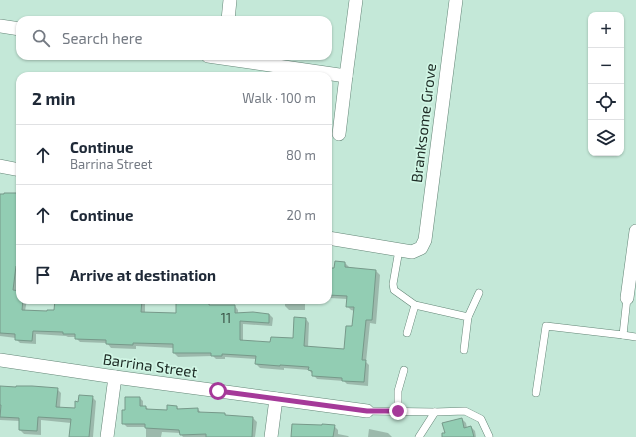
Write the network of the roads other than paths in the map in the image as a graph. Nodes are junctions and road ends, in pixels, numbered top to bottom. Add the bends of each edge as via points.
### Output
1 (230, 0) edge
2 (356, 0) edge
3 (456, 0) edge
4 (228, 16) edge
5 (0, 26) edge
6 (16, 28) edge
7 (242, 60) edge
8 (320, 72) edge
9 (332, 74) edge
10 (346, 76) junction
11 (339, 134) dead end
12 (0, 166) edge
13 (16, 169) edge
14 (636, 231) edge
15 (332, 239) edge
16 (399, 250) junction
17 (479, 294) dead end
18 (628, 298) joint
19 (415, 305) junction
20 (468, 318) junction
21 (407, 333) dead end
22 (623, 335) junction
23 (636, 337) edge
24 (464, 350) dead end
25 (0, 360) edge
26 (404, 370) dead end
27 (115, 377) junction
28 (536, 393) dead end
29 (276, 399) junction
30 (367, 411) joint
31 (398, 411) junction
32 (435, 412) junction
33 (489, 436) edge
34 (106, 437) edge
35 (271, 437) edge
36 (420, 437) edge

1 - 4 street
2 - 10 street
3 - 16 street, Branksome Grove via 425,240 421,248 412,252
5 - 6 street
7 - 8 street
9 - 10 street
10 - 11 street
12 - 13 street
14 - 18 street
15 - 16 street
16 - 19 lane via 394,290
17 - 20 lane
18 - 22 lane
19 - 20 lane
19 - 21 lane
20 - 24 lane
22 - 23 lane
22 - 28 lane via 546,326
25 - 27 street, Barrina Street
26 - 31 lane via 398,391
27 - 29 street, Barrina Street
27 - 34 street
29 - 30 street, Barrina Street
29 - 35 street
30 - 31 lane
31 - 32 lane
32 - 33 lane via 465,411 481,419
32 - 36 lane

